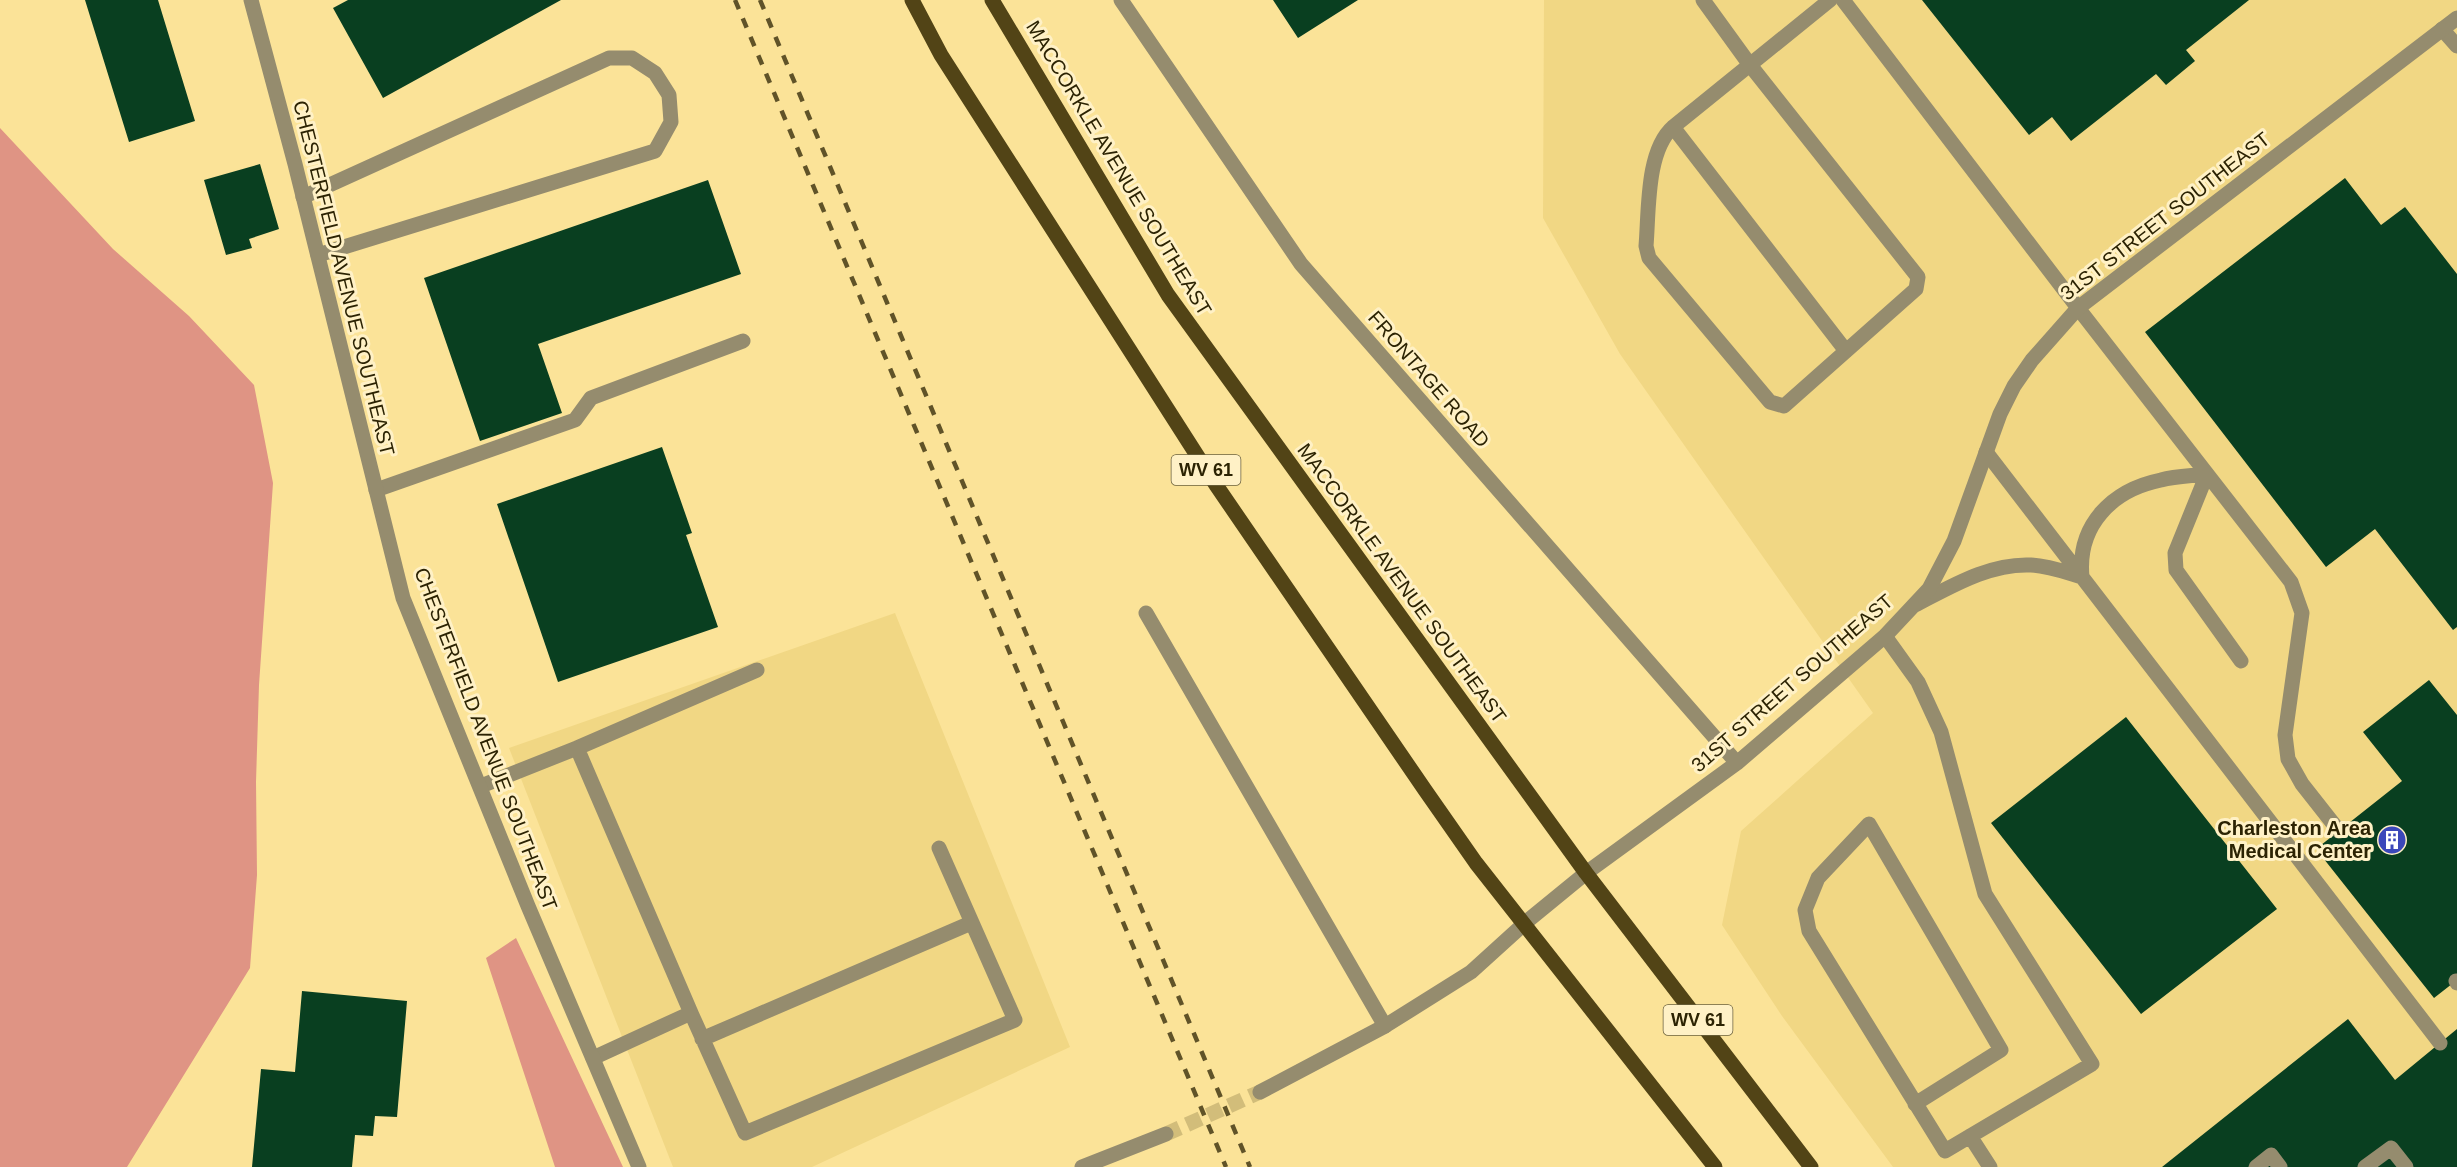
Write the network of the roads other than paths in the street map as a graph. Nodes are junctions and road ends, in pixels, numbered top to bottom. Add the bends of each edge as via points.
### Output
1 (251, 0) edge
2 (912, 0) edge
3 (992, 0) edge
4 (1121, 0) edge
5 (1703, 0) edge
6 (1830, 0) edge
7 (1843, 0) edge
8 (2457, 18) edge
9 (2442, 29) junction
10 (2457, 46) edge
11 (1750, 65) junction
12 (1673, 127) junction
13 (303, 197) junction
14 (318, 255) junction
15 (2078, 308) junction
16 (742, 341) dead end
17 (1846, 351) junction
18 (1986, 452) junction
19 (2207, 474) junction
20 (376, 490) junction
21 (2082, 577) junction
22 (1914, 605) junction
23 (1146, 613) dead end
24 (1886, 636) junction
25 (2241, 661) dead end
26 (757, 670) dead end
27 (577, 748) junction
28 (1737, 763) junction
29 (481, 786) junction
30 (2339, 831) dead end
31 (939, 848) dead end
32 (1586, 873) junction
33 (971, 923) junction
34 (1525, 923) junction
35 (691, 1012) junction
36 (1385, 1026) junction
37 (702, 1039) junction
38 (2440, 1043) dead end
39 (593, 1058) junction
40 (1260, 1092) tunnel mouth
41 (1915, 1104) junction
42 (1166, 1134) tunnel mouth
43 (1970, 1136) junction
44 (639, 1167) edge
45 (1082, 1167) edge
46 (1715, 1167) edge
47 (1811, 1167) edge
48 (1990, 1167) edge
49 (2256, 1167) edge
50 (2280, 1167) edge
51 (2365, 1167) edge
52 (2406, 1167) edge

1 - 13 street, CHESTERFIELD AVENUE SOUTHEAST
2 - 34 main road, WV 61 via 941,56 1216,485 1476,863
3 - 32 main road, MACCORKLE AVENUE SOUTHEAST / WV 61 via 1168,294
4 - 28 street, FRONTAGE ROAD via 1300,264
5 - 11 street
6 - 11 street
7 - 15 street
8 - 9 street, 31ST STREET SOUTHEAST
9 - 10 street
9 - 15 street, 31ST STREET SOUTHEAST
11 - 12 street
11 - 17 street via 1918,278 1916,289
12 - 17 street
12 - 17 street via 1654,159 1646,246 1649,258 1770,402 1785,406
13 - 14 street, CHESTERFIELD AVENUE SOUTHEAST
13 - 14 street via 609,58 633,58 655,73 669,95 671,122 655,151
14 - 20 street, CHESTERFIELD AVENUE SOUTHEAST
15 - 18 street, 31ST STREET SOUTHEAST via 2014,386
15 - 19 street
16 - 20 street via 591,398 575,420
18 - 21 street
18 - 22 street, 31ST STREET SOUTHEAST via 1954,541 1929,589
19 - 21 street via 2160,480 2109,504 2086,536 2080,557
19 - 25 street via 2175,553 2176,570
19 - 30 street via 2291,582 2302,614 2285,735 2288,759 2302,784
20 - 29 street, CHESTERFIELD AVENUE SOUTHEAST via 403,598
21 - 22 street via 2048,567 2005,568 1971,576
21 - 38 street
22 - 24 street, 31ST STREET SOUTHEAST
23 - 36 street
24 - 28 street, 31ST STREET SOUTHEAST
24 - 43 street via 1918,682 1941,732 1985,894 2092,1064
26 - 27 street
27 - 29 street
27 - 35 street
28 - 32 street, 31ST STREET SOUTHEAST
29 - 39 street, CHESTERFIELD AVENUE SOUTHEAST
31 - 33 street
32 - 34 street, 31ST STREET SOUTHEAST
32 - 47 main road, MACCORKLE AVENUE SOUTHEAST / WV 61
33 - 37 street
33 - 37 street via 1015,1020 745,1133
34 - 36 street, 31ST STREET SOUTHEAST via 1472,972
34 - 46 main road, WV 61
35 - 37 street
35 - 39 street
36 - 40 street, 31ST STREET SOUTHEAST
39 - 44 street, CHESTERFIELD AVENUE SOUTHEAST
41 - 41 street via 1809,931 1805,910 1818,878 1869,824 2001,1050
41 - 43 street via 1945,1151
42 - 45 street
43 - 48 street
49 - 50 street via 2271,1155
51 - 52 street via 2391,1148

